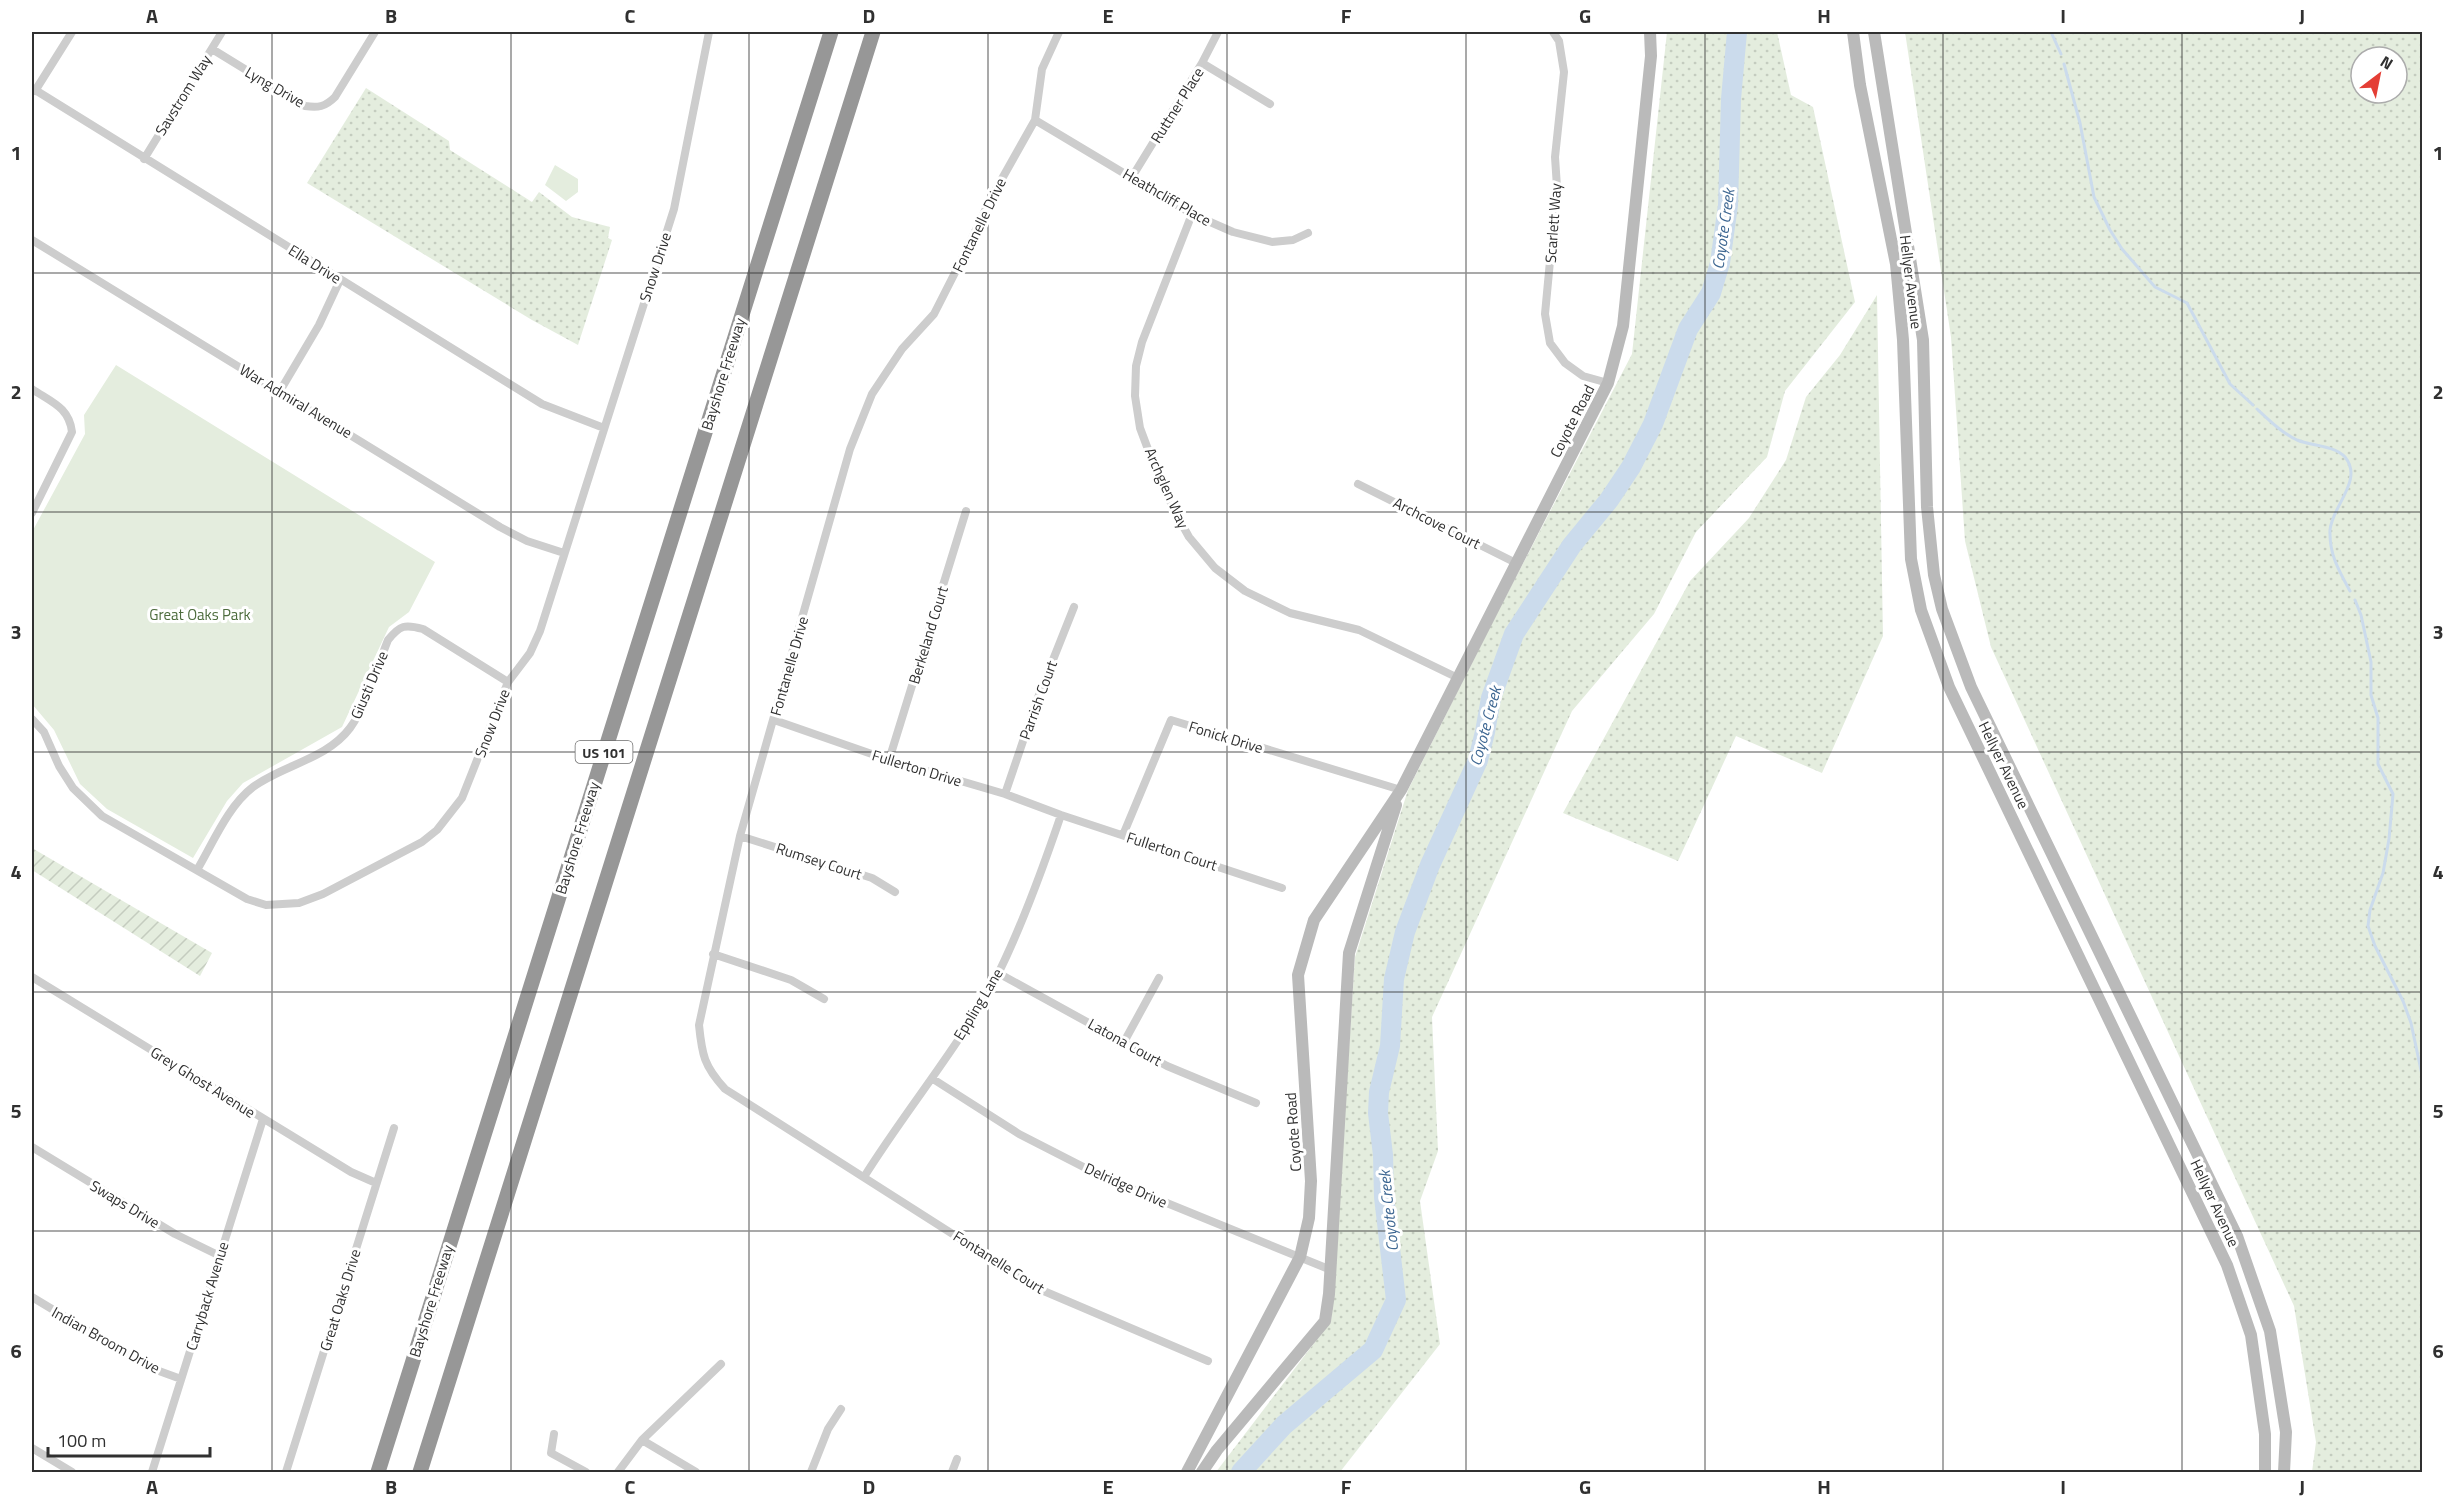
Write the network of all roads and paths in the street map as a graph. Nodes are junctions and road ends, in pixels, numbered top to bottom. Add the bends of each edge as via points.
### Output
1 (72, 32) edge
2 (222, 32) edge
3 (375, 32) edge
4 (709, 32) edge
5 (831, 32) edge
6 (873, 32) edge
7 (1059, 32) edge
8 (1218, 32) edge
9 (1553, 32) edge
10 (1650, 32) edge
11 (1853, 32) edge
12 (1874, 32) edge
13 (212, 49) junction
14 (1202, 63) junction
15 (33, 90) edge
16 (1270, 104) dead end
17 (1035, 120) junction
18 (144, 159) junction
19 (1132, 177) junction
20 (1192, 214) junction
21 (1308, 233) dead end
22 (32, 240) edge
23 (340, 280) junction
24 (1608, 382) junction
25 (32, 389) edge
26 (280, 391) junction
27 (604, 428) junction
28 (1358, 484) dead end
29 (1927, 507) junction
30 (1908, 508) junction
31 (966, 511) dead end
32 (32, 513) edge
33 (564, 554) junction
34 (1516, 563) junction
35 (1074, 607) dead end
36 (1458, 678) junction
37 (508, 682) junction
38 (32, 719) edge
39 (774, 720) junction
40 (889, 760) junction
41 (1401, 790) junction
42 (1005, 794) junction
43 (1061, 815) junction
44 (1123, 835) junction
45 (740, 836) junction
46 (197, 870) junction
47 (1282, 888) dead end
48 (895, 892) dead end
49 (2087, 925) junction
50 (2069, 935) junction
51 (713, 954) junction
52 (998, 973) junction
53 (32, 977) edge
54 (1159, 978) dead end
55 (824, 999) dead end
56 (1124, 1042) junction
57 (933, 1079) junction
58 (1256, 1102) dead end
59 (263, 1119) junction
60 (394, 1128) dead end
61 (32, 1147) edge
62 (864, 1177) junction
63 (376, 1183) junction
64 (220, 1256) junction
65 (1300, 1257) junction
66 (1331, 1270) junction
67 (32, 1297) edge
68 (2270, 1331) junction
69 (2251, 1335) junction
70 (1208, 1361) dead end
71 (721, 1364) dead end
72 (181, 1379) junction
73 (841, 1408) dead end
74 (554, 1434) dead end
75 (642, 1440) junction
76 (32, 1448) edge
77 (957, 1459) dead end
78 (72, 1473) edge
79 (152, 1473) edge
80 (286, 1473) edge
81 (378, 1473) edge
82 (420, 1473) edge
83 (586, 1473) edge
84 (618, 1473) edge
85 (696, 1473) edge
86 (811, 1473) edge
87 (951, 1473) edge
88 (1187, 1473) edge
89 (1202, 1473) edge
90 (2265, 1473) edge
91 (2284, 1473) edge

1 - 15 street
2 - 13 street, Savstrom Way
3 - 13 street, Lyng Drive via 334,97 317,108 305,106
4 - 27 street, Snow Drive via 674,209
5 - 81 highway, Bayshore Freeway / US 101
6 - 82 highway, US 101
7 - 17 street via 1042,69
8 - 14 street, Ruttner Place
9 - 24 street, Scarlett Way via 1564,72 1545,314 1550,343 1565,363 1583,376
10 - 24 main road, Coyote Road via 1651,56 1623,326
11 - 30 main road, Hellyer Avenue via 1896,264 1903,340
12 - 29 main road, Hellyer Avenue via 1923,340
13 - 18 street, Savstrom Way
14 - 16 street
14 - 19 street, Ruttner Place
15 - 18 street, Ella Drive
17 - 19 street, Heathcliff Place
17 - 39 street, Fontanelle Drive via 934,314 902,349 872,394 850,449
18 - 23 street, Ella Drive
19 - 20 street, Heathcliff Place
20 - 21 street, Heathcliff Place via 1233,232 1272,242 1293,240
20 - 36 street, Archglen Way via 1142,342 1135,396 1140,428 1152,460 1189,537 1215,568 1245,591 1290,613 1359,630
22 - 26 street, War Admiral Avenue
23 - 26 street
23 - 27 street, Ella Drive via 542,404
24 - 34 main road, Coyote Road
25 - 32 street via 62,409 70,419 72,432
26 - 33 street, War Admiral Avenue via 500,527
27 - 33 street, Snow Drive
28 - 34 street, Archcove Court
29 - 30 main road
29 - 49 main road, Hellyer Avenue via 1942,609 1971,687
30 - 50 main road, Hellyer Avenue via 1911,559 1934,649
31 - 40 street, Berkeland Court
33 - 37 street, Snow Drive via 540,631 530,653
34 - 36 main road, Coyote Road
35 - 42 street, Parrish Court
36 - 41 main road, Coyote Road
37 - 46 street, Snow Drive via 462,798 422,842 299,903 266,905 247,899
37 - 46 street, Giusti Drive via 423,629 408,625 396,630 388,640 351,727 326,749 244,795
38 - 46 street, Snow Drive via 44,732 76,792 102,816
39 - 40 street, Fullerton Drive
39 - 45 street, Fontanelle Drive
40 - 42 street, Fullerton Drive
41 - 44 street, Fonick Drive via 1171,720
41 - 65 main road, Coyote Road via 1314,920 1298,975 1311,1180 1309,1218
41 - 66 main road, Coyote Road via 1348,953
42 - 43 street, Fullerton Drive
43 - 44 street, Fullerton Court
43 - 52 street, Eppling Lane via 1035,891
44 - 47 street, Fullerton Court
45 - 48 street, Rumsey Court via 872,879
45 - 51 street, Fontanelle Drive
49 - 50 main road
49 - 68 main road, Hellyer Avenue via 2237,1236
50 - 69 main road, Hellyer Avenue via 2217,1241
51 - 55 street via 791,980
51 - 62 street, Fontanelle Drive via 699,1025 709,1071 725,1089
52 - 56 street, Latona Court
52 - 57 street, Eppling Lane
53 - 59 street, Grey Ghost Avenue
54 - 56 street
56 - 58 street, Latona Court via 1167,1066
57 - 62 street, Eppling Lane
57 - 65 street, Delridge Drive via 1019,1134 1103,1177
59 - 63 street, Grey Ghost Avenue
59 - 64 street, Carryback Avenue
60 - 63 street, Great Oaks Drive
61 - 64 street, Swaps Drive via 175,1234
62 - 70 street, Fontanelle Court via 1039,1289
63 - 80 street, Great Oaks Drive
64 - 72 street, Carryback Avenue
65 - 66 street, Delridge Drive
65 - 88 main road, Coyote Road
66 - 89 main road, Coyote Road via 1325,1321
67 - 72 street, Indian Broom Drive via 148,1367
68 - 69 main road
68 - 91 main road, Hellyer Avenue via 2286,1432
69 - 90 main road, Hellyer Avenue via 2265,1434
71 - 75 street
72 - 79 street, Carryback Avenue
73 - 86 street via 828,1429
74 - 83 street via 551,1454
75 - 84 street
75 - 85 street
76 - 78 street
77 - 87 street

